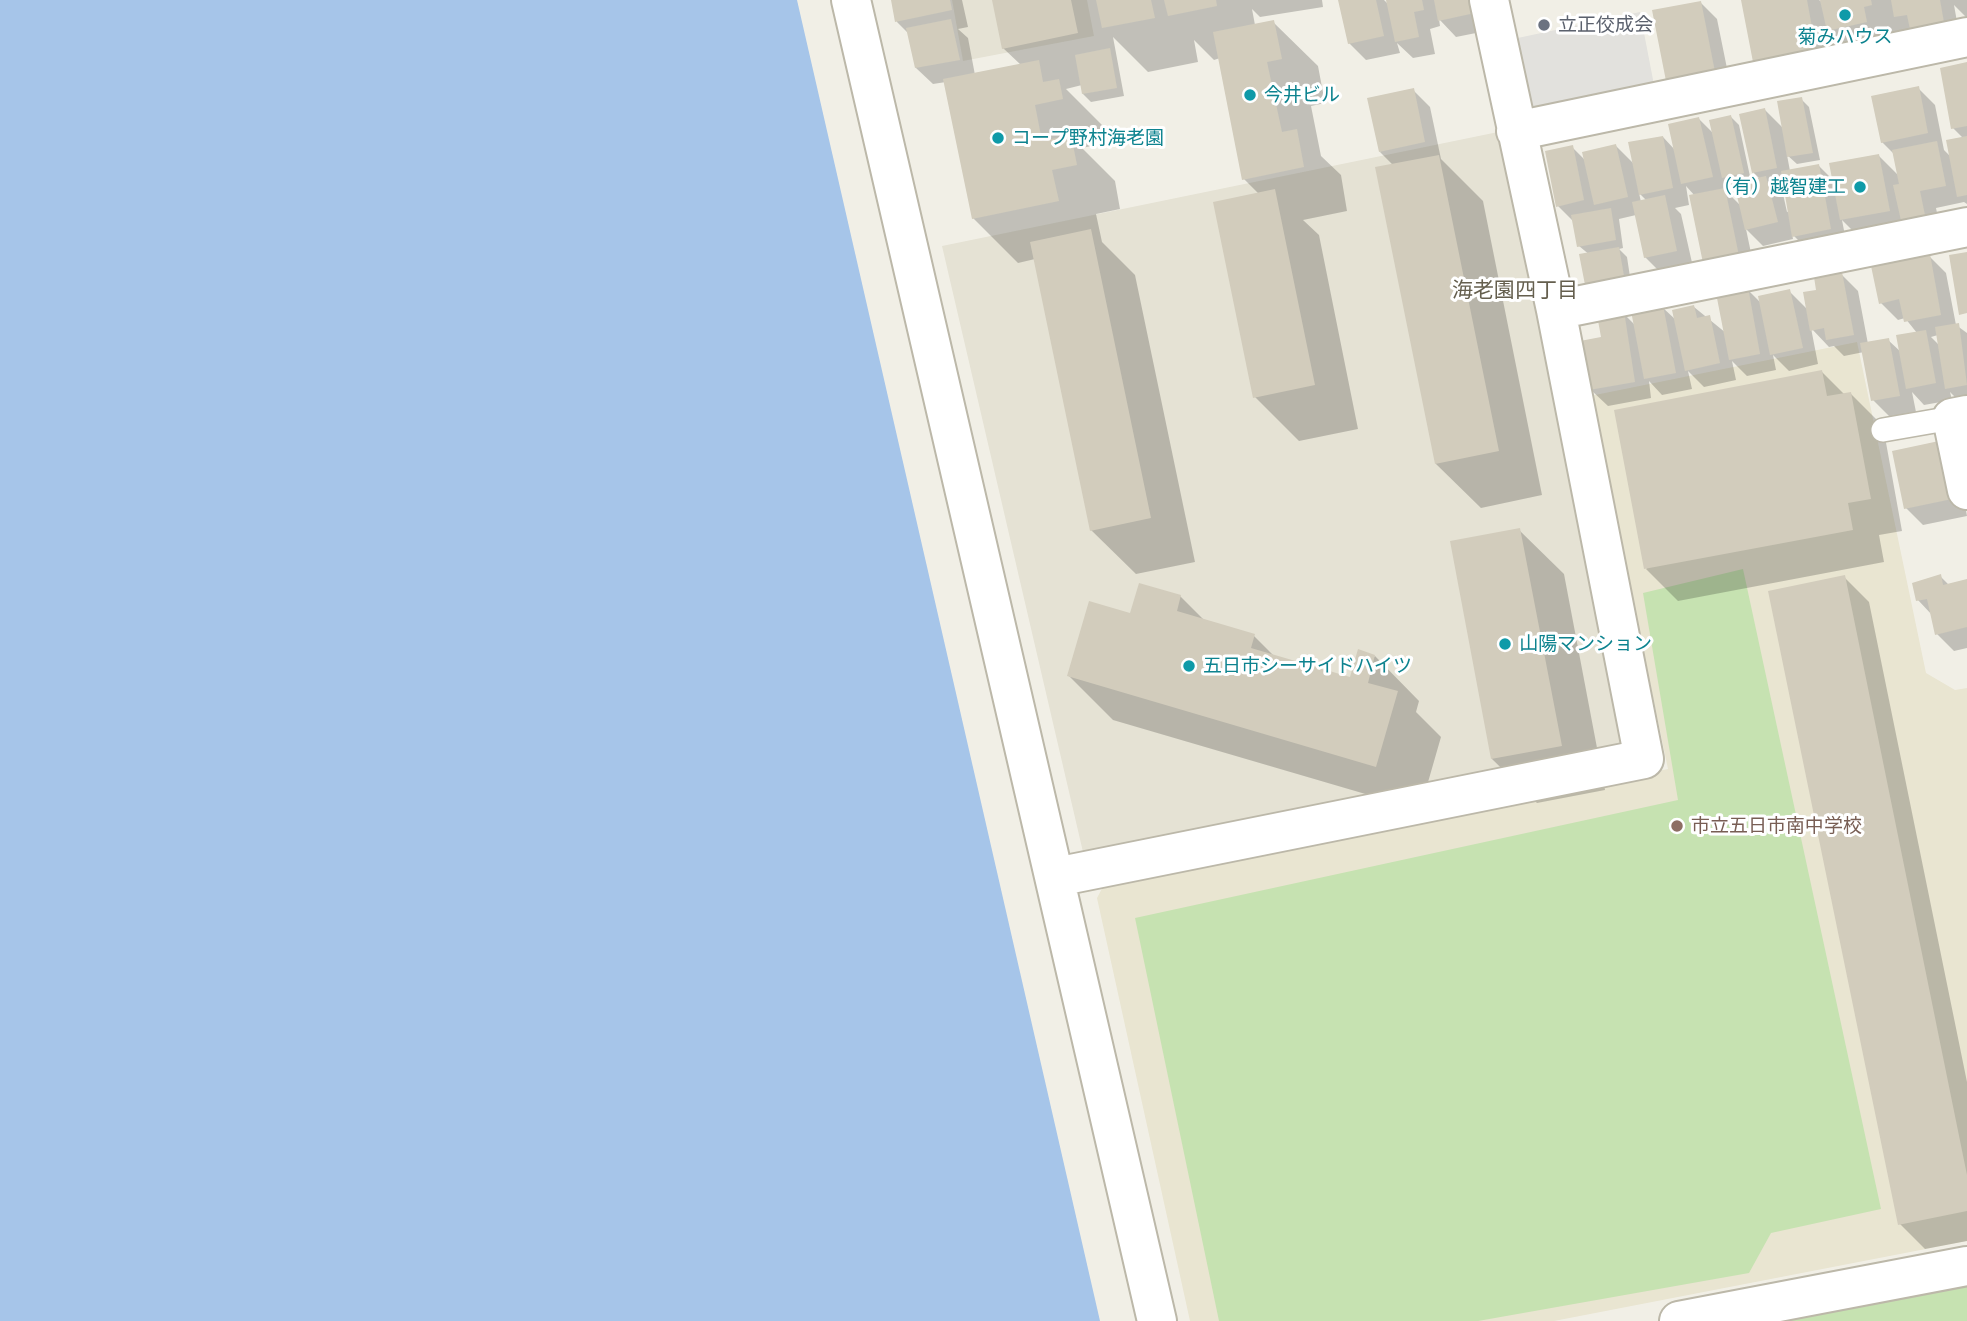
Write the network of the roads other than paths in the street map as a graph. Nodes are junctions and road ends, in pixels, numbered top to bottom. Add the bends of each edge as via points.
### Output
1 (851, 0) edge
2 (1489, 0) edge
3 (1967, 37) edge
4 (1516, 131) junction
5 (1967, 226) edge
6 (1556, 310) junction
7 (1959, 416) edge
8 (1883, 430) dead end
9 (1967, 490) edge
10 (1056, 877) junction
11 (1967, 1266) edge
12 (1157, 1321) edge
13 (1679, 1321) edge

1 - 10 street
2 - 4 street
3 - 4 street
4 - 6 street
5 - 6 street
6 - 10 street via 1644,759
7 - 8 lane
7 - 9 street
10 - 12 street
11 - 13 street

